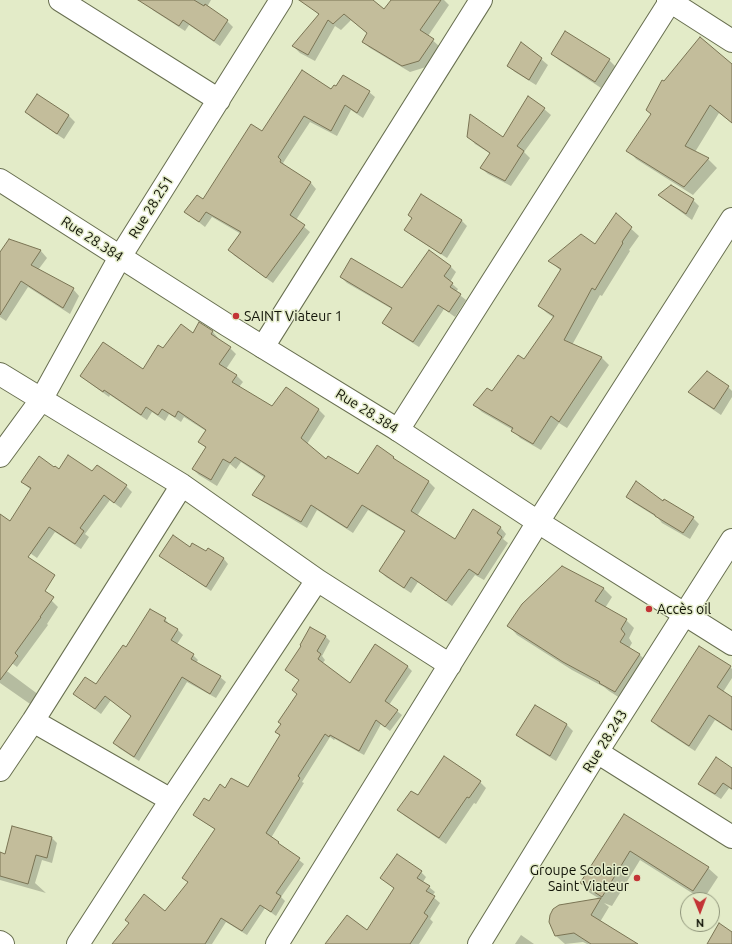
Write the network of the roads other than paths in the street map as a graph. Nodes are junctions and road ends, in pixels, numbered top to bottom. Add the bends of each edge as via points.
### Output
1 (60, 0) edge
2 (281, 0) edge
3 (481, 0) edge
4 (670, 0) edge
5 (732, 41) edge
6 (219, 100) junction
7 (0, 180) edge
8 (732, 219) edge
9 (120, 257) junction
10 (263, 347) junction
11 (0, 374) edge
12 (41, 400) junction
13 (398, 430) junction
14 (0, 456) edge
15 (182, 485) junction
16 (538, 522) junction
17 (732, 540) edge
18 (317, 580) junction
19 (685, 614) junction
20 (732, 644) edge
21 (450, 665) junction
22 (33, 720) junction
23 (598, 752) junction
24 (0, 770) edge
25 (171, 800) junction
26 (732, 837) edge
27 (0, 942) edge
28 (3, 944) edge
29 (78, 944) edge
30 (276, 944) edge
31 (479, 944) edge

1 - 6 street
2 - 6 street, Rue 28.251
3 - 10 street
4 - 5 street
4 - 13 street
6 - 9 street, Rue 28.251
7 - 9 street, Rue 28.384
8 - 16 street
9 - 10 street, Rue 28.384
9 - 12 street, Rue 28.251
10 - 13 street, Rue 28.384
11 - 12 street
12 - 14 street, Rue 28.251
12 - 15 street
13 - 16 street, Rue 28.384
15 - 18 street
15 - 22 street
16 - 19 street, Rue 28.384
16 - 21 street
17 - 19 street, Rue 28.243
18 - 21 street
18 - 25 street
19 - 20 street, Rue 28.384
19 - 23 street, Rue 28.243
21 - 30 street
22 - 24 street
22 - 25 street
23 - 26 street
23 - 31 street, Rue 28.243
25 - 29 street
27 - 28 street

